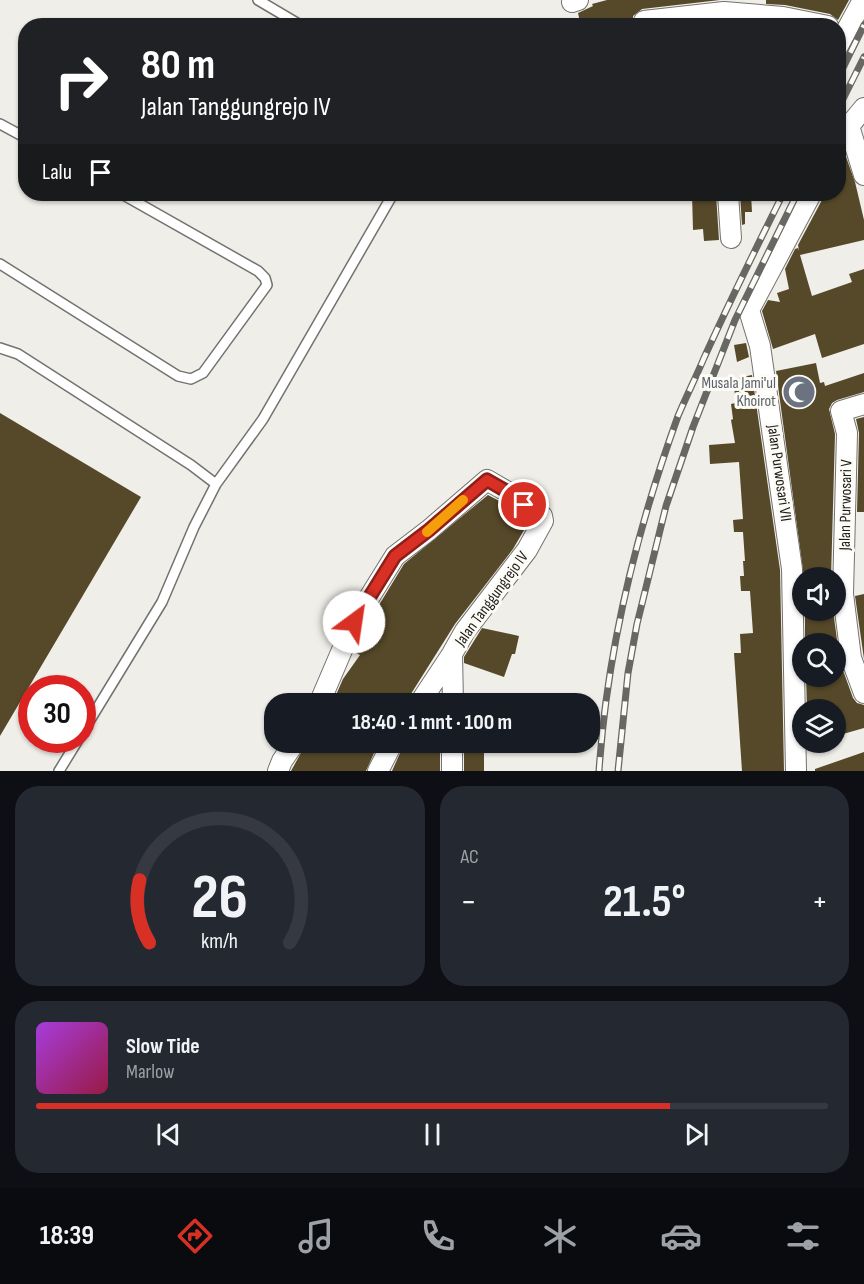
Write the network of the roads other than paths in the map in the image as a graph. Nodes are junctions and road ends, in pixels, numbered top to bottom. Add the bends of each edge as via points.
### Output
1 (258, 0) edge
2 (863, 0) edge
3 (693, 8) edge
4 (724, 12) edge
5 (288, 18) edge
6 (655, 18) edge
7 (763, 18) edge
8 (846, 31) edge
9 (864, 108) edge
10 (0, 124) edge
11 (849, 126) junction
12 (846, 131) edge
13 (18, 134) edge
14 (864, 175) edge
15 (134, 201) edge
16 (389, 201) edge
17 (728, 201) edge
18 (807, 201) edge
19 (731, 238) dead end
20 (0, 264) edge
21 (0, 348) edge
22 (864, 404) edge
23 (216, 484) junction
24 (452, 654) junction
25 (324, 693) edge
26 (426, 693) edge
27 (453, 693) edge
28 (864, 693) edge
29 (96, 710) edge
30 (70, 753) edge
31 (287, 753) edge
32 (387, 753) edge
33 (452, 753) edge
34 (59, 771) edge
35 (279, 771) edge
36 (378, 771) edge
37 (452, 771) edge
38 (796, 771) edge

1 - 5 lane
2 - 8 street
3 - 4 street
3 - 6 street
4 - 7 street
9 - 11 street
10 - 13 lane
11 - 12 street
11 - 14 street
15 - 20 lane via 265,278 267,285 203,373 191,379 178,376
16 - 23 lane via 263,419
17 - 19 street
18 - 38 street, Jalan Purwosari VII via 749,310 760,346 792,569
21 - 23 lane via 27,360
22 - 28 street, Jalan Purwosari V via 841,411 847,433 843,594 851,658
23 - 29 lane via 162,602
24 - 25 street, Jalan Tanggungrejo IV via 527,550 543,521 542,516 487,480 395,556 354,622
24 - 26 street, Jalan Tanggungrejo IV
24 - 27 street
30 - 34 lane
31 - 35 street
32 - 36 street
33 - 37 street

